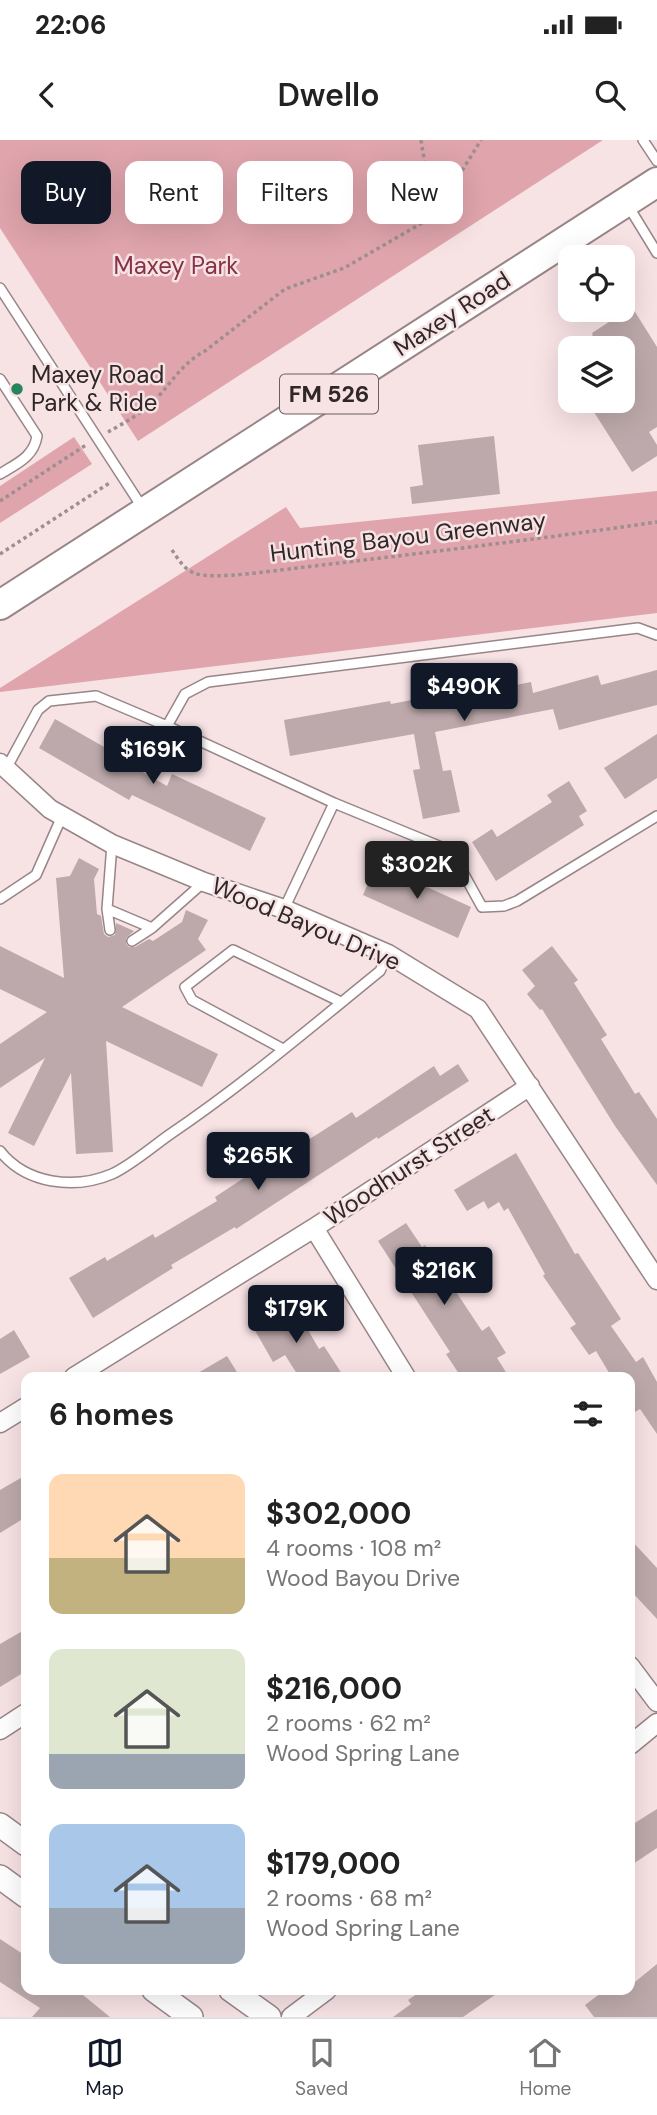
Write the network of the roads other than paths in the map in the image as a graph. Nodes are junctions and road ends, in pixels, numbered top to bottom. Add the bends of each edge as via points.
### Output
1 (643, 140) edge
2 (657, 161) edge
3 (657, 182) edge
4 (626, 202) junction
5 (657, 253) edge
6 (0, 288) edge
7 (0, 379) edge
8 (0, 474) edge
9 (145, 512) junction
10 (0, 605) edge
11 (657, 635) edge
12 (167, 726) junction
13 (2, 768) edge
14 (334, 803) junction
15 (63, 814) junction
16 (657, 816) edge
17 (112, 844) junction
18 (205, 882) junction
19 (0, 899) edge
20 (107, 909) junction
21 (284, 909) junction
22 (152, 928) junction
23 (110, 930) dead end
24 (132, 941) dead end
25 (388, 954) junction
26 (341, 1002) junction
27 (283, 1049) junction
28 (530, 1086) junction
29 (0, 1151) edge
30 (314, 1228) junction
31 (657, 1280) edge
32 (82, 1372) edge
33 (403, 1372) edge
34 (21, 1410) edge
35 (0, 1423) edge
36 (635, 1673) edge
37 (657, 1703) edge
38 (21, 1716) edge
39 (657, 1723) edge
40 (0, 1730) edge
41 (635, 1741) edge
42 (0, 1825) edge
43 (21, 1840) edge
44 (0, 1877) edge
45 (21, 1892) edge
46 (161, 1995) edge
47 (238, 1995) edge
48 (320, 1995) edge
49 (191, 2017) edge
50 (269, 2017) edge
51 (291, 2017) edge

1 - 2 lane
3 - 4 main road, Maxey Road / FM 526
4 - 5 lane
4 - 9 main road, Maxey Road / FM 526
6 - 9 lane
7 - 8 lane via 37,436 29,456
9 - 10 main road, Maxey Road / FM 526
11 - 12 lane via 638,628 208,682 186,694
12 - 13 lane via 96,696 49,701 38,710
12 - 14 lane
13 - 15 street, Wood Bayou Drive via 50,809
14 - 16 lane via 451,851 482,907 517,901
14 - 21 lane
15 - 17 street, Wood Bayou Drive
15 - 19 lane via 36,875
17 - 18 street, Wood Bayou Drive
17 - 20 lane
18 - 21 street, Wood Bayou Drive
18 - 22 lane
20 - 22 lane
20 - 23 lane
21 - 25 street, Wood Bayou Drive
22 - 24 lane
25 - 26 lane via 380,971
25 - 28 street, Wood Bayou Drive via 478,1009
26 - 27 lane
26 - 27 lane via 233,950 185,987 192,1000
27 - 29 lane via 214,1105 113,1174 73,1183 46,1181 10,1163
28 - 30 street, Woodhurst Street
28 - 31 street, Wood Bayou Drive
30 - 32 street, Woodhurst Street
30 - 33 street
34 - 35 street
36 - 37 street
38 - 40 street
39 - 41 street
42 - 43 street
44 - 45 street
46 - 49 street
47 - 50 street
48 - 51 street

